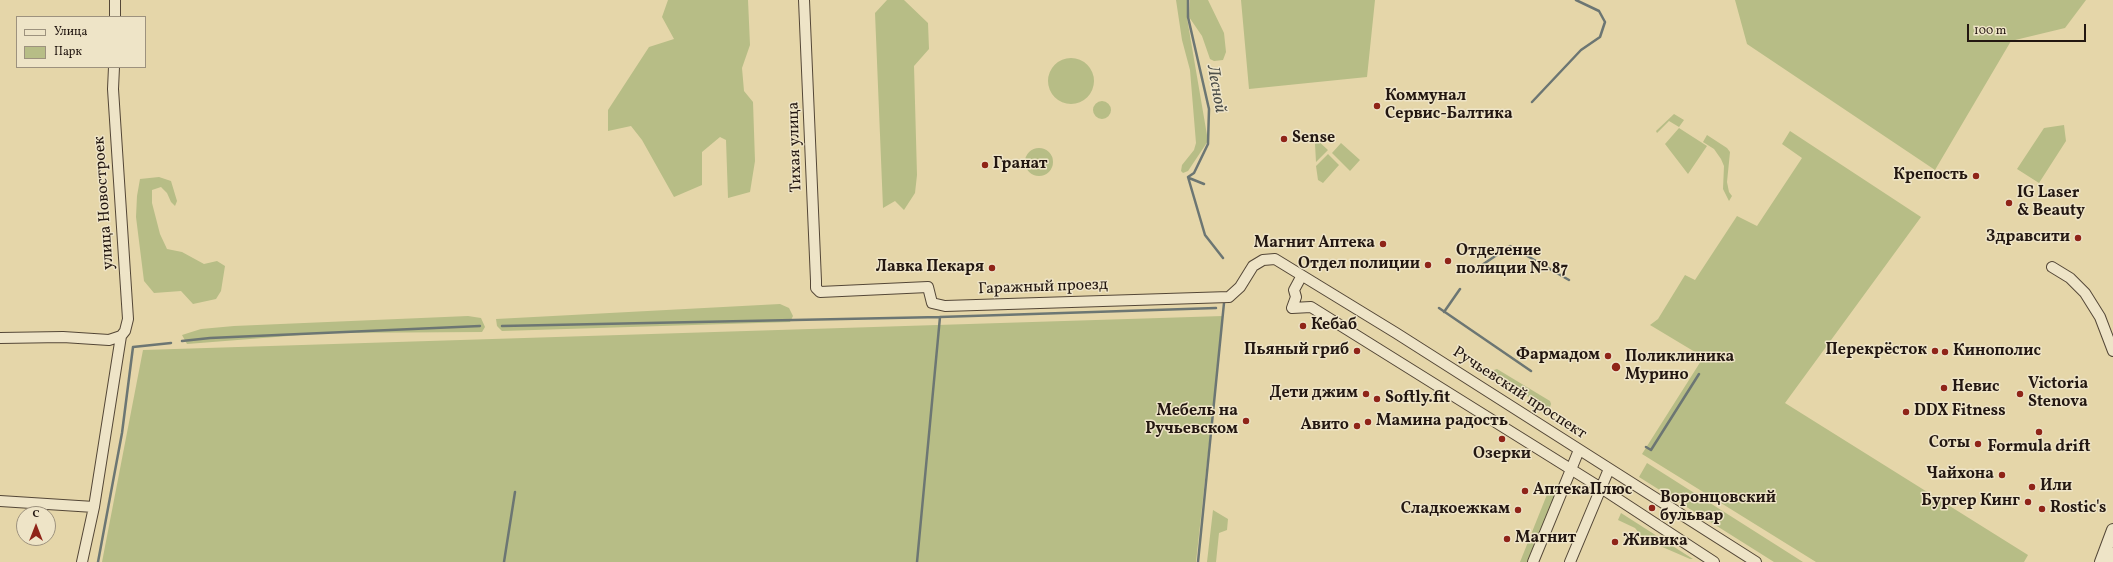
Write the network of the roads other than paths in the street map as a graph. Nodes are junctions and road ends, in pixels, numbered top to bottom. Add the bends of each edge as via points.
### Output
1 (115, 0) edge
2 (804, 0) edge
3 (115, 16) edge
4 (114, 68) edge
5 (1263, 260) joint
6 (2052, 267) dead end
7 (1301, 277) junction
8 (820, 292) joint
9 (121, 336) junction
10 (0, 338) edge
11 (2113, 351) edge
12 (1578, 450) junction
13 (1609, 469) junction
14 (1570, 470) junction
15 (1601, 488) junction
16 (0, 501) edge
17 (94, 507) junction
18 (2113, 530) edge
19 (2113, 554) edge
20 (82, 562) edge
21 (1533, 562) edge
22 (1570, 562) edge
23 (1714, 562) edge
24 (1756, 562) edge
25 (2101, 562) edge
26 (2110, 562) edge

1 - 3 street
2 - 8 street, Тихая улица via 816,288
4 - 9 street, улица Новостроек via 128,319
5 - 7 street, Ручьевский проспект via 1275,259
5 - 8 street, Гаражный проезд via 1253,266 1240,287 1229,297 945,306 932,303 928,287
6 - 11 street via 2070,278 2085,293 2100,317
7 - 12 street, Ручьевский проспект via 1396,333
7 - 14 street via 1294,290 1296,297 1292,308 1311,307
9 - 10 street via 109,340 63,337
9 - 17 street, улица Новостроек
12 - 13 street, Ручьевский проспект
12 - 14 street
13 - 15 street
13 - 24 street, Ручьевский проспект
14 - 15 street
14 - 21 street
15 - 22 street
15 - 23 street
16 - 17 street
17 - 20 street, улица Новостроек
18 - 25 street
19 - 26 street

